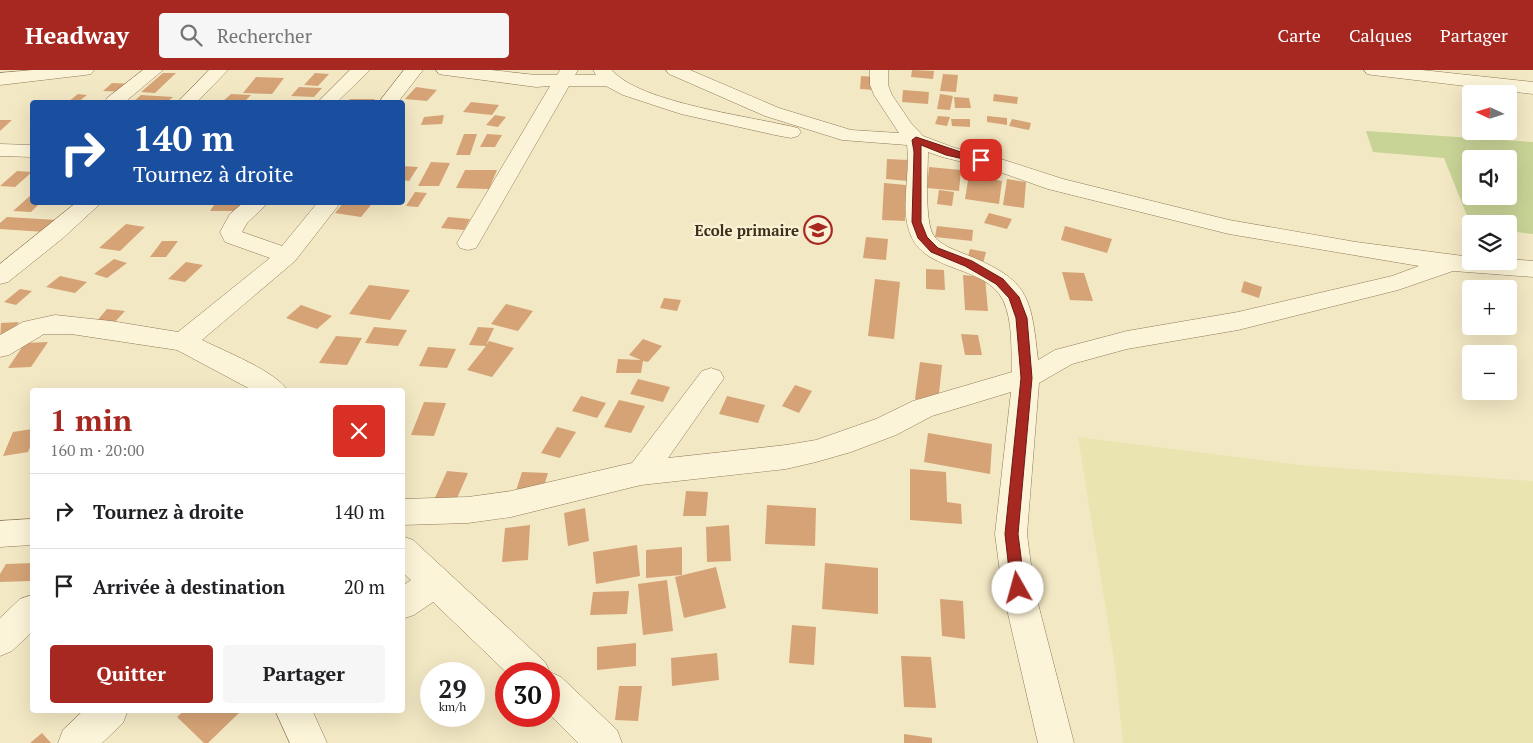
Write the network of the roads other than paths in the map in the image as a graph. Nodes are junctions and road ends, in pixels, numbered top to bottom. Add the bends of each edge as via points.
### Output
1 (85, 70) edge
2 (154, 70) edge
3 (219, 70) edge
4 (362, 70) edge
5 (414, 70) edge
6 (446, 70) edge
7 (675, 70) edge
8 (879, 70) edge
9 (1373, 70) edge
10 (605, 75) edge
11 (566, 76) edge
12 (0, 79) edge
13 (1533, 88) edge
14 (116, 100) edge
15 (189, 100) edge
16 (329, 100) edge
17 (390, 100) edge
18 (849, 136) junction
19 (916, 140) junction
20 (0, 150) edge
21 (30, 151) edge
22 (88, 205) edge
23 (254, 205) edge
24 (328, 205) edge
25 (468, 243) dead end
26 (287, 256) junction
27 (1451, 263) junction
28 (1533, 269) edge
29 (0, 276) edge
30 (183, 342) junction
31 (0, 348) edge
32 (711, 378) dead end
33 (1026, 378) junction
34 (270, 388) edge
35 (641, 473) junction
36 (405, 512) edge
37 (30, 532) edge
38 (0, 534) edge
39 (405, 553) edge
40 (434, 582) junction
41 (405, 602) edge
42 (30, 612) edge
43 (0, 640) edge
44 (520, 662) edge
45 (560, 700) edge
46 (107, 713) edge
47 (294, 713) edge
48 (76, 743) edge
49 (309, 743) edge
50 (604, 743) edge
51 (1056, 743) edge

1 - 12 street
2 - 14 street
3 - 15 street
4 - 16 street
5 - 17 street
6 - 11 street via 511,80
7 - 18 street via 772,112
8 - 19 street via 883,95
9 - 13 street
10 - 11 street
10 - 18 street via 631,91 721,118 780,130
11 - 25 street
18 - 19 street
19 - 27 street via 949,153 997,164 1056,184 1229,227
19 - 33 street via 917,222 923,238 935,250 1000,281 1014,297 1022,318
20 - 21 street
22 - 29 street
23 - 26 street via 238,219 231,232 232,237
24 - 26 street
26 - 30 street
27 - 28 street
27 - 33 street via 1398,282 1238,321 1118,343 1064,358
30 - 31 street via 130,332 53,324 23,333
30 - 34 street
32 - 35 street
33 - 35 street via 923,408 886,427 816,451
33 - 51 street via 1011,534 1018,588
35 - 36 street via 511,504 468,510
37 - 38 street
39 - 40 street
40 - 41 street
40 - 44 street
42 - 43 street
45 - 50 street
46 - 48 street
47 - 49 street

